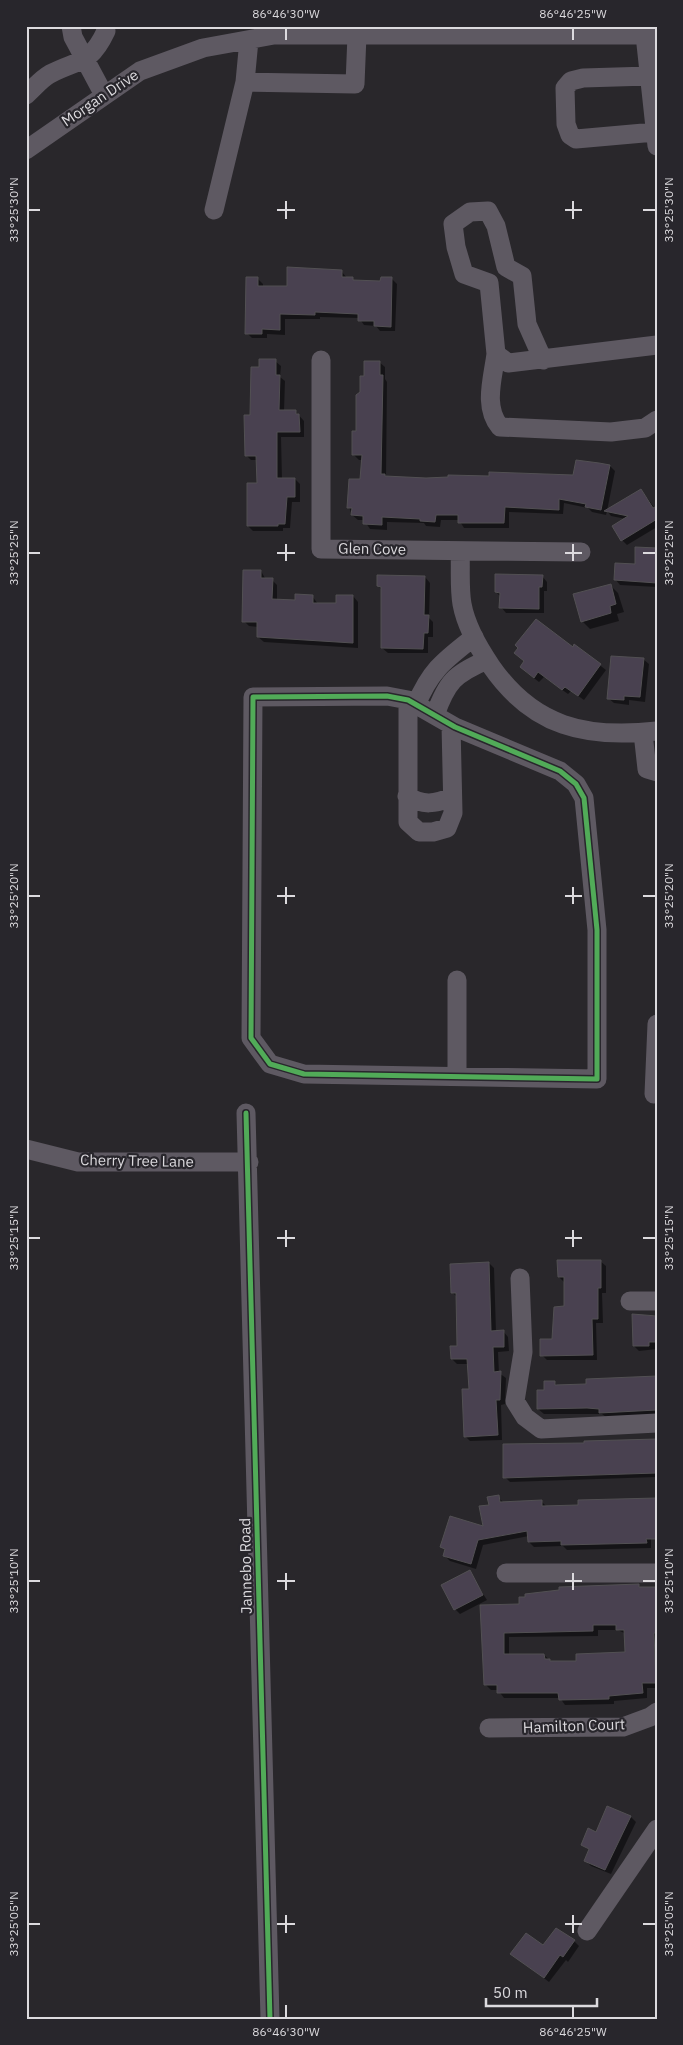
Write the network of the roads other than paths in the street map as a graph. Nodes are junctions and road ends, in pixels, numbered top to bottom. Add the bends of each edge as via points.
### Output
1 (71, 26) edge
2 (105, 26) edge
3 (602, 30) edge
4 (479, 31) edge
5 (259, 34) edge
6 (357, 35) junction
7 (651, 35) edge
8 (85, 60) junction
9 (245, 82) junction
10 (652, 87) edge
11 (26, 95) edge
12 (104, 95) junction
13 (656, 139) edge
14 (26, 150) edge
15 (214, 210) dead end
16 (506, 267) junction
17 (489, 283) junction
18 (657, 345) edge
19 (496, 354) junction
20 (321, 360) dead end
21 (543, 360) junction
22 (657, 420) edge
23 (460, 551) junction
24 (581, 552) dead end
25 (474, 637) junction
26 (487, 660) junction
27 (412, 702) junction
28 (443, 720) junction
29 (650, 732) edge
30 (657, 772) edge
31 (407, 796) junction
32 (452, 797) junction
33 (457, 980) dead end
34 (657, 1024) edge
35 (457, 1076) junction
36 (654, 1094) dead end
37 (246, 1113) dead end
38 (26, 1149) edge
39 (248, 1162) junction
40 (520, 1278) dead end
41 (657, 1301) edge
42 (630, 1302) dead end
43 (657, 1423) edge
44 (506, 1572) dead end
45 (657, 1572) edge
46 (657, 1712) edge
47 (489, 1728) dead end
48 (657, 1829) edge
49 (587, 1931) dead end
50 (270, 2019) edge

1 - 8 street
2 - 8 street via 98,48
3 - 4 street, Morgan Drive
3 - 7 street, Morgan Drive
4 - 6 street, Morgan Drive
5 - 6 street, Morgan Drive
5 - 9 street
5 - 12 street, Morgan Drive via 203,48 140,71
6 - 9 street via 355,84
7 - 10 street
8 - 11 street via 48,75
8 - 12 street
9 - 15 street
10 - 13 street
10 - 13 street via 583,78 571,81 566,88 566,124 570,135 576,139
12 - 14 street, Morgan Drive
16 - 17 street
16 - 17 street via 496,226 488,211 470,212 454,224 456,247 464,274
16 - 21 street via 522,276 527,324
17 - 19 street
18 - 21 street
19 - 21 street via 508,363
19 - 22 street via 490,409 500,427 611,432 645,428
20 - 23 street, Glen Cove via 321,548
23 - 24 street, Glen Cove
23 - 25 street via 462,604
25 - 26 street
25 - 27 street via 436,670
26 - 28 street via 462,671 444,692
26 - 29 street via 506,688 547,719 607,733
27 - 28 street
27 - 31 street
27 - 35 street via 387,696 253,697 251,1038 270,1064 304,1074
28 - 32 street
28 - 35 street via 560,772 576,784 584,798 597,930 597,1079
29 - 30 street via 647,769
31 - 32 street via 415,801 436,804
31 - 32 street via 408,822 419,832 447,828 453,813
33 - 35 street
34 - 36 street
37 - 39 street, Jannebo Road
38 - 39 street, Cherry Tree Lane via 78,1162
39 - 50 street, Jannebo Road
40 - 43 street via 523,1352 515,1401 525,1417 541,1429
41 - 42 street
44 - 45 street
46 - 47 street, Hamilton Court via 623,1727
48 - 49 street

